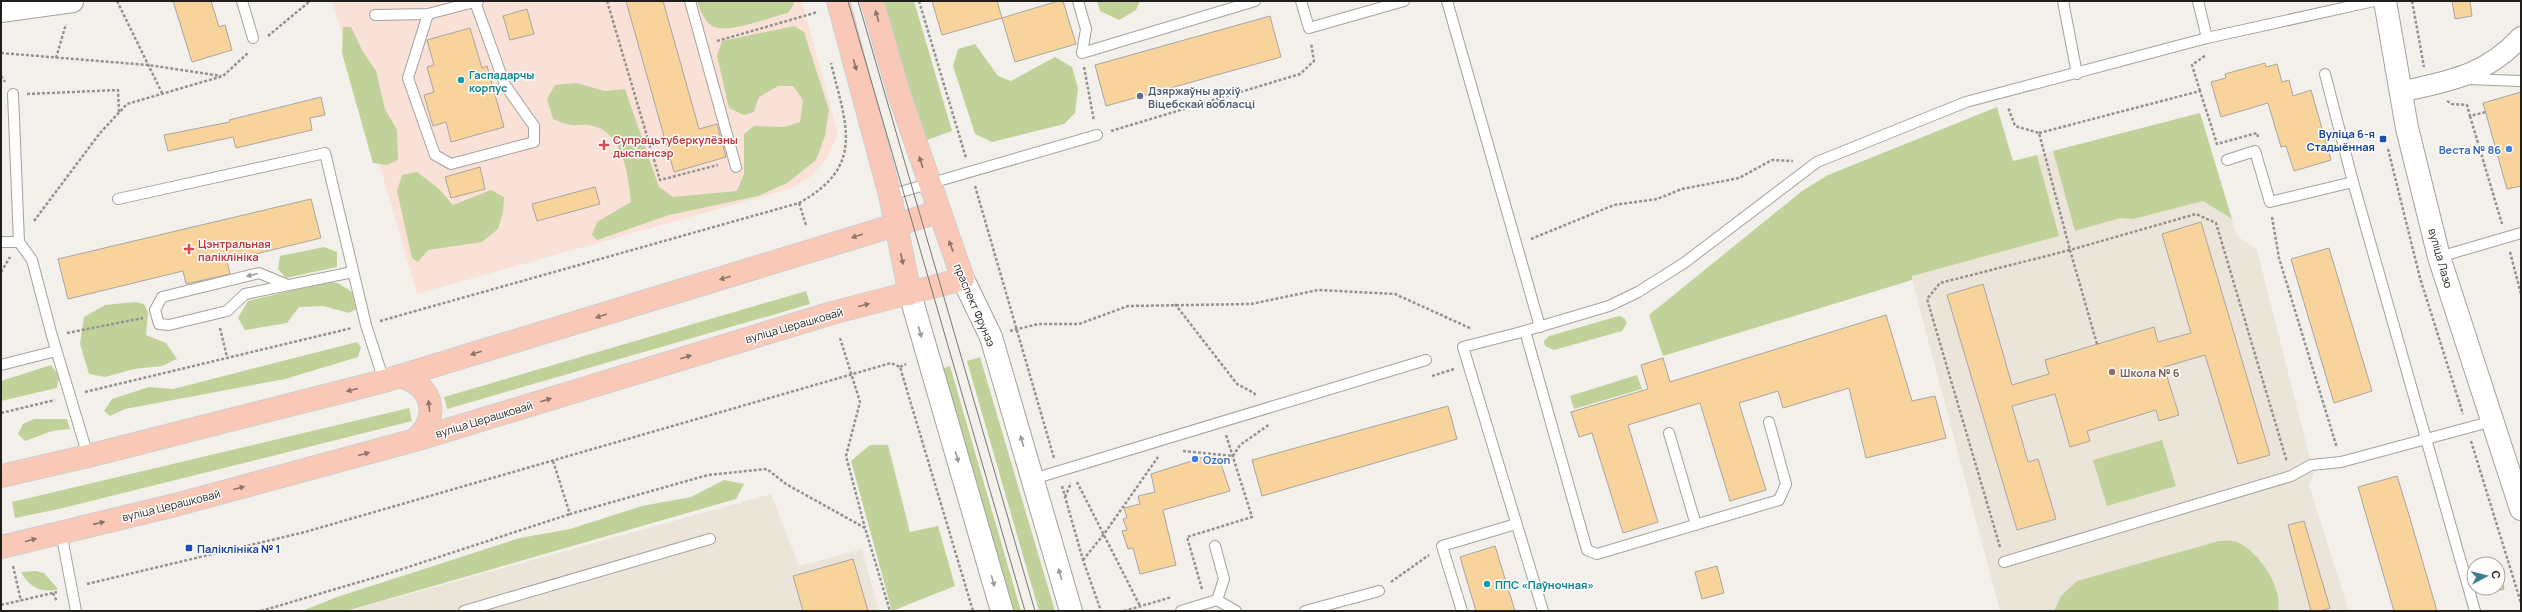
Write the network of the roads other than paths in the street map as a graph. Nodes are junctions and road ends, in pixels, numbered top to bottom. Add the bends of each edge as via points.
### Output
1 (242, 1) edge
2 (477, 1) edge
3 (690, 1) edge
4 (838, 1) edge
5 (872, 1) edge
6 (1078, 1) edge
7 (1255, 1) edge
8 (1301, 1) edge
9 (1404, 1) edge
10 (1447, 1) edge
11 (2063, 1) edge
12 (2198, 1) edge
13 (2374, 1) edge
14 (2385, 1) edge
15 (73, 2) road end
16 (1, 12) edge
17 (428, 14) junction
18 (375, 15) dead end
19 (2521, 37) edge
20 (2207, 38) junction
21 (258, 39) road end
22 (2077, 74) junction
23 (2326, 74) dead end
24 (2457, 79) junction
25 (2521, 81) edge
26 (2400, 92) junction
27 (13, 94) road end
28 (1097, 135) road end
29 (2227, 160) dead end
30 (736, 167) dead end
31 (2353, 182) junction
32 (929, 184) junction
33 (890, 195) junction
34 (118, 200) dead end
35 (938, 212) junction
36 (895, 224) junction
37 (2521, 233) edge
38 (1, 242) edge
39 (19, 242) junction
40 (2439, 257) junction
41 (353, 272) junction
42 (963, 279) junction
43 (288, 285) junction
44 (910, 294) junction
45 (1540, 327) junction
46 (1525, 332) junction
47 (56, 351) junction
48 (1426, 360) dead end
49 (1, 365) edge
50 (391, 379) junction
51 (2492, 421) junction
52 (1769, 422) dead end
53 (1668, 433) dead end
54 (415, 440) junction
55 (2425, 440) junction
56 (88, 456) junction
57 (1, 476) edge
58 (1033, 479) junction
59 (2521, 509) edge
60 (1516, 524) junction
61 (1696, 525) junction
62 (61, 532) junction
63 (710, 539) dead end
64 (1215, 546) dead end
65 (1, 547) edge
66 (2004, 562) road end
67 (1379, 591) road end
68 (1217, 600) junction
69 (76, 611) edge
70 (464, 611) edge
71 (1002, 611) edge
72 (1071, 611) edge
73 (1181, 611) edge
74 (1236, 611) edge
75 (1305, 611) edge
76 (1462, 611) edge
77 (1543, 611) edge
78 (2475, 611) edge

1 - 21 lane
2 - 17 lane
2 - 17 lane via 505,85 534,126 534,142 451,164 435,155 408,78
3 - 30 lane
4 -> 33 main road
32 -> 5 main road, праспект Фрунзэ
6 - 7 lane via 1086,29 1082,53
8 - 9 lane via 1309,28
10 - 45 lane
11 - 22 lane
12 - 20 lane
13 - 20 lane
14 - 26 main road, вуліца Лазо
15 - 16 street
17 - 18 lane
19 - 24 street via 2485,68
20 - 22 lane
22 - 45 lane via 1966,102 1817,162 1684,263 1638,292 1609,306
23 - 31 lane
24 - 25 lane
24 - 26 street
26 - 40 main road, вуліца Лазо
27 - 39 lane
28 - 32 lane
29 - 31 lane via 2255,151 2270,202
31 - 55 lane
32 - 33 lane
32 - 35 main road, праспект Фрунзэ
33 - 36 main road
34 - 41 lane via 325,153
35 - 36 main road
42 -> 35 main road, праспект Фрунзэ
36 -> 44 main road
36 -> 50 main road via 763,267
37 - 40 lane
38 - 39 lane
39 - 47 lane via 32,260
40 - 51 main road, вуліца Лазо
41 - 43 lane
41 - 50 lane via 366,325
42 - 44 main road, вуліца Церашковай
58 -> 42 main road, праспект Фрунзэ via 991,337
43 -> 43 lane via 260,273 162,297 155,310 159,324 169,325 227,311 245,294
54 -> 44 main road, вуліца Церашковай via 832,313
44 -> 71 main road
45 - 46 lane
46 - 60 lane via 1463,347
46 - 61 lane via 1587,550 1597,554
47 - 49 lane
47 - 56 lane
48 - 58 lane
54 -> 50 main road via 427,426 431,408 428,398 417,383
50 -> 56 main road
51 - 55 lane
51 - 59 main road, вуліца Лазо
52 - 61 lane via 1786,484 1779,500
53 - 61 lane
62 -> 54 main road, вуліца Церашковай via 175,505
55 - 66 lane via 2341,462 2311,465 2291,476
55 - 78 lane
56 - 57 main road
72 -> 58 main road, праспект Фрунзэ
60 - 76 lane via 1442,546
60 - 77 lane
65 -> 62 main road, вуліца Церашковай
62 - 69 lane
63 - 70 lane
64 - 68 lane via 1224,579
67 - 75 lane
68 - 73 lane
68 - 74 lane

